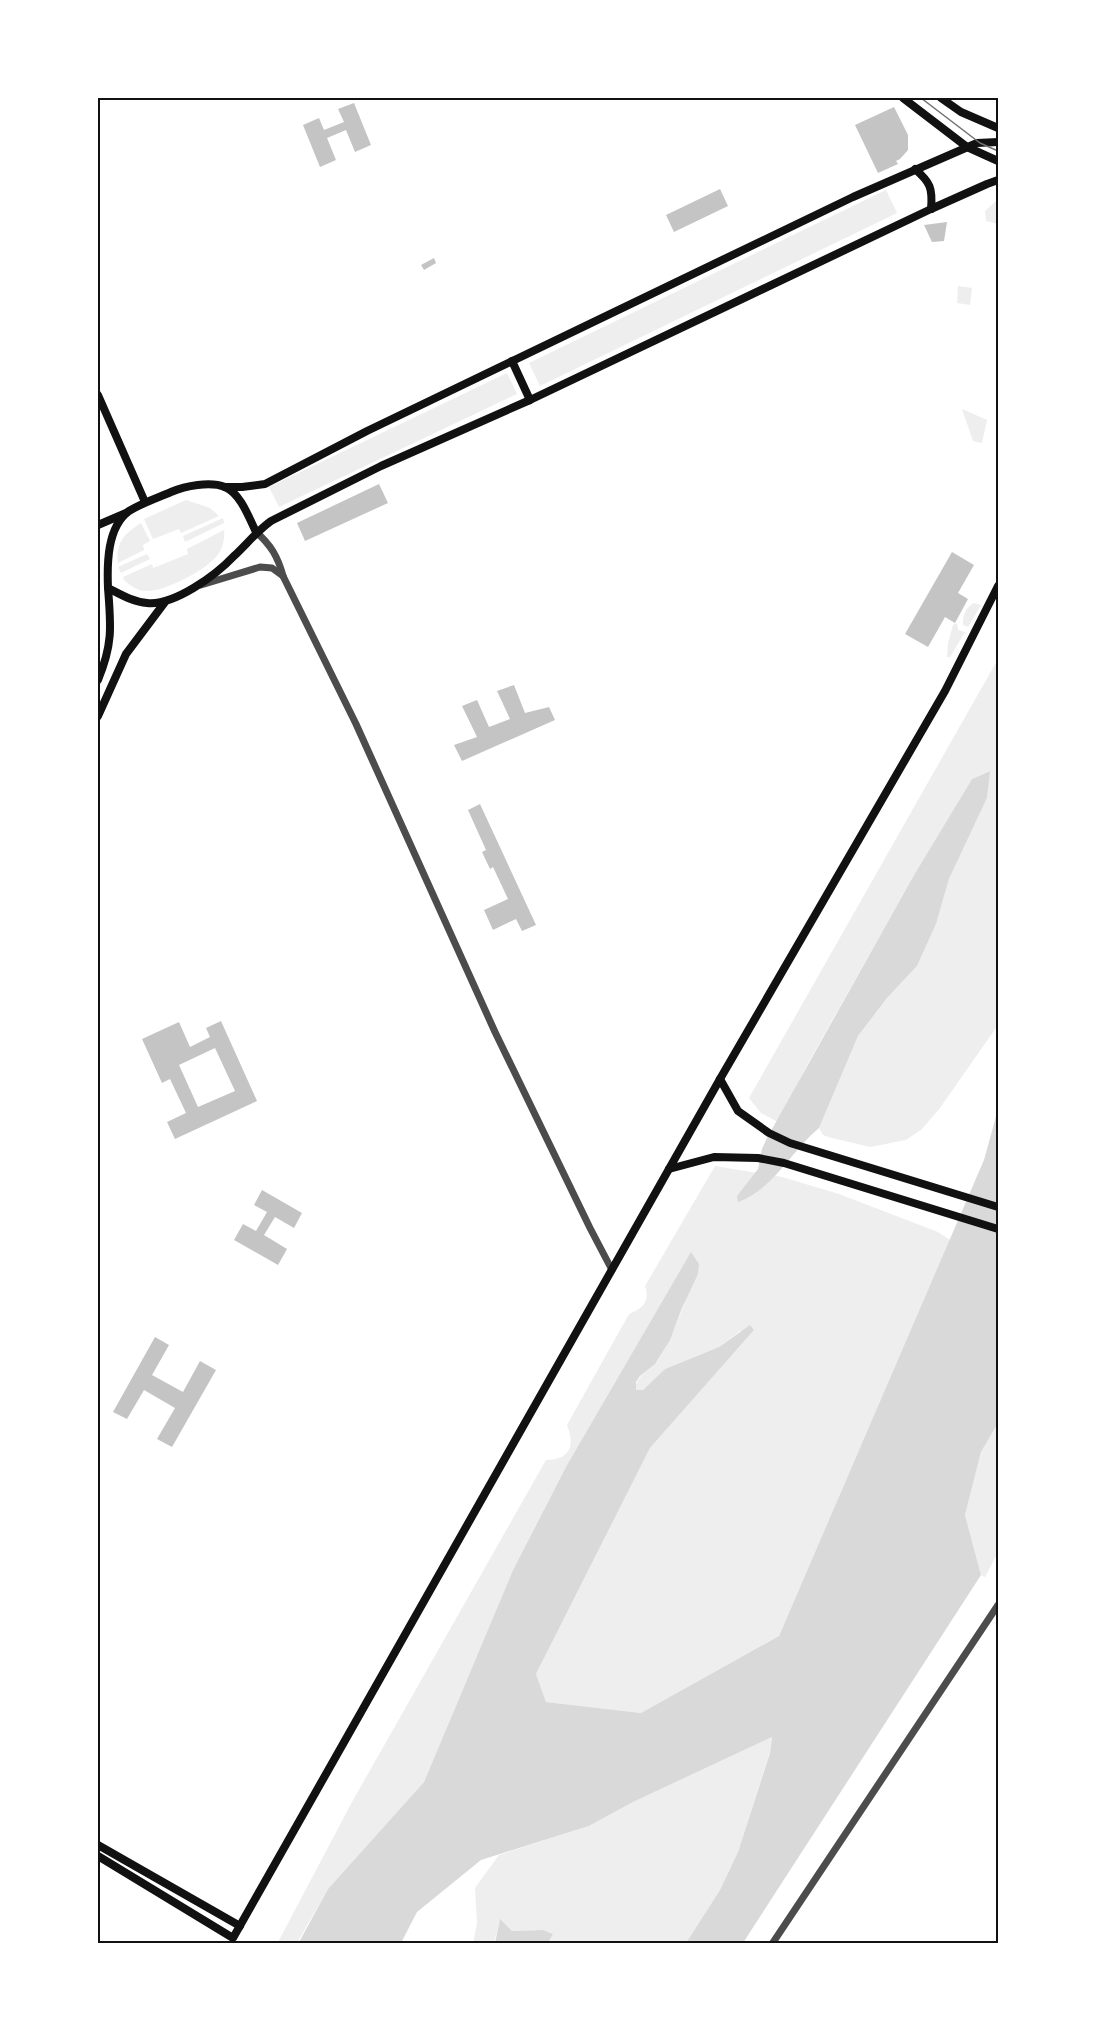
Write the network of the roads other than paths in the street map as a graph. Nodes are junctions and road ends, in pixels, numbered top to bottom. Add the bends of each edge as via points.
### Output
1 (903, 98) edge
2 (941, 98) edge
3 (999, 122) edge
4 (986, 123) junction
5 (999, 129) edge
6 (999, 142) edge
7 (967, 147) junction
8 (999, 162) edge
9 (915, 169) junction
10 (999, 180) edge
11 (931, 209) junction
12 (512, 361) junction
13 (98, 395) edge
14 (530, 399) junction
15 (225, 487) junction
16 (145, 502) junction
17 (127, 513) junction
18 (98, 525) edge
19 (256, 532) junction
20 (284, 576) junction
21 (98, 582) edge
22 (999, 586) edge
23 (108, 588) junction
24 (192, 588) junction
25 (165, 602) junction
26 (98, 680) edge
27 (98, 716) edge
28 (720, 1079) junction
29 (669, 1168) junction
30 (999, 1207) edge
31 (999, 1229) edge
32 (612, 1269) junction
33 (999, 1605) edge
34 (98, 1845) edge
35 (98, 1856) edge
36 (240, 1926) junction
37 (772, 1944) edge

1 - 7 main road
2 - 4 main road
3 - 4 main road
4 - 5 main road
6 - 7 main road
7 - 8 main road
7 - 9 main road
9 - 11 main road via 931,188
9 - 12 main road
10 - 11 main road
11 - 14 main road
12 - 14 main road
12 - 15 main road via 264,484
13 - 16 main road
14 - 19 main road via 381,466
15 - 16 main road via 183,487
15 - 19 main road via 241,503
16 - 17 main road
17 - 18 main road
17 - 23 main road via 109,548
19 - 20 street via 279,558
19 - 24 main road via 233,558
20 - 24 street via 272,568 260,567
20 - 32 street via 356,724 495,1032
21 - 23 main road
22 - 28 main road via 945,691
23 - 25 main road via 137,601
23 - 26 main road via 112,628
24 - 25 main road
25 - 27 main road via 126,654
28 - 29 main road
28 - 30 main road via 738,1111 790,1143
29 - 31 main road via 714,1157 758,1158
29 - 32 main road
32 - 36 main road
33 - 37 street
34 - 36 main road
35 - 36 main road via 233,1938

